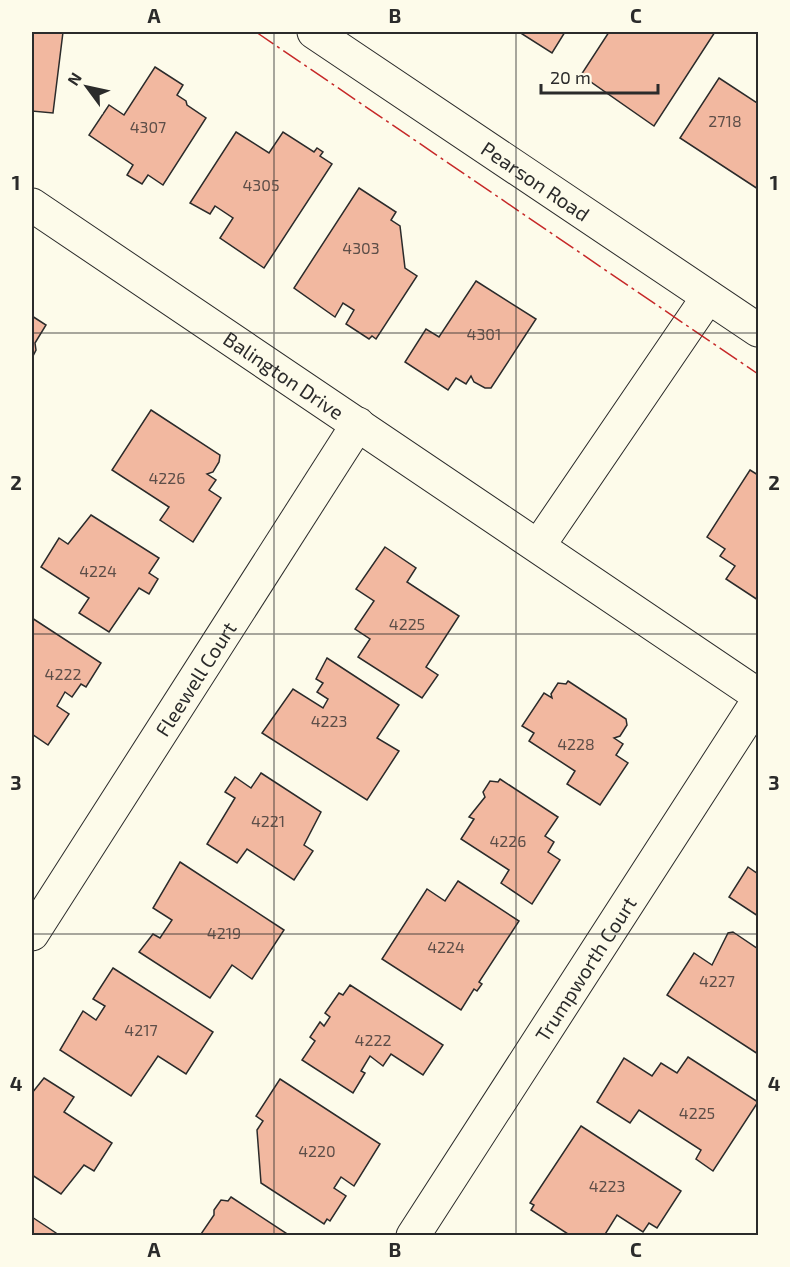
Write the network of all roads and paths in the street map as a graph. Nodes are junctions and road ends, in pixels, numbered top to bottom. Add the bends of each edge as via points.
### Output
1 (314, 32) edge
2 (32, 205) edge
3 (708, 297) junction
4 (759, 330) edge
5 (358, 424) junction
6 (539, 546) junction
7 (759, 695) edge
8 (759, 701) edge
9 (32, 934) edge
10 (413, 1236) edge

1 - 3 street, Pearson Road
2 - 5 street, Balington Drive
3 - 4 street, Pearson Road
3 - 6 street
5 - 6 street, Balington Drive
5 - 9 street, Fleewell Court
6 - 7 street, Balington Drive
8 - 10 street, Trumpworth Court

